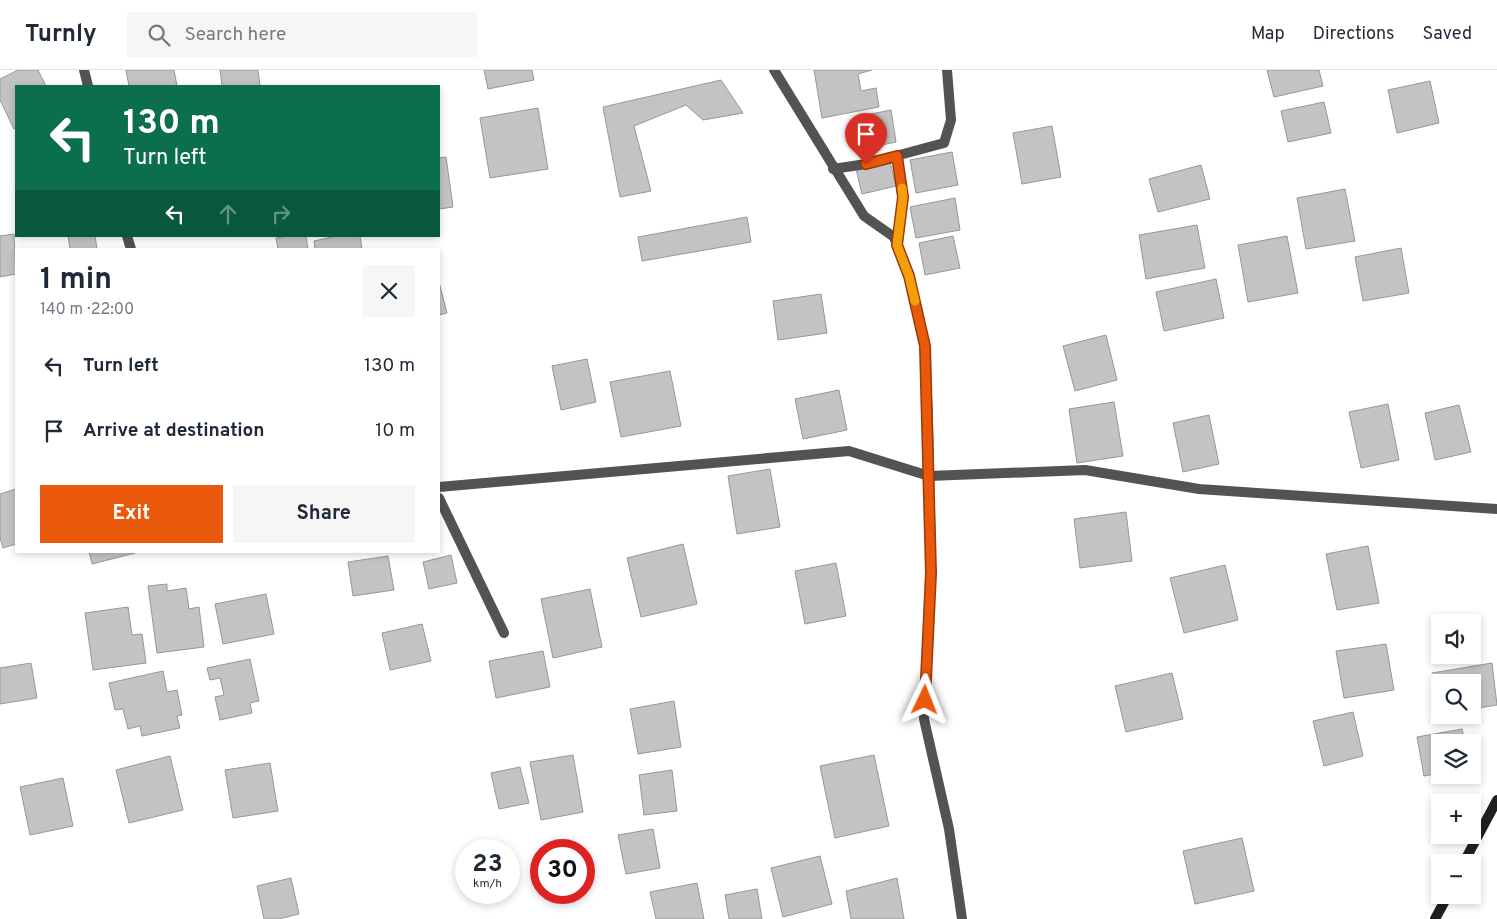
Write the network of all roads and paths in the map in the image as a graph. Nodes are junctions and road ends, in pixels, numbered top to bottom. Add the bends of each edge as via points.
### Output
1 (84, 70) edge
2 (774, 70) edge
3 (947, 70) edge
4 (88, 85) edge
5 (897, 156) junction
6 (834, 169) junction
7 (897, 245) junction
8 (928, 476) junction
9 (440, 487) edge
10 (440, 500) edge
11 (1497, 509) edge
12 (504, 633) dead end
13 (1497, 800) edge
14 (1468, 854) edge
15 (1443, 904) edge
16 (962, 919) edge
17 (1435, 919) edge

1 - 4 street
2 - 6 street
3 - 5 street via 951,120 944,143
5 - 6 street
5 - 7 street via 903,197
6 - 7 street via 864,216 894,237
7 - 8 street via 909,276 925,346
8 - 9 street via 849,451
8 - 11 street via 1085,470 1199,488
8 - 16 street via 931,573 924,719 949,829
10 - 12 street
13 - 14 main road
15 - 17 main road

